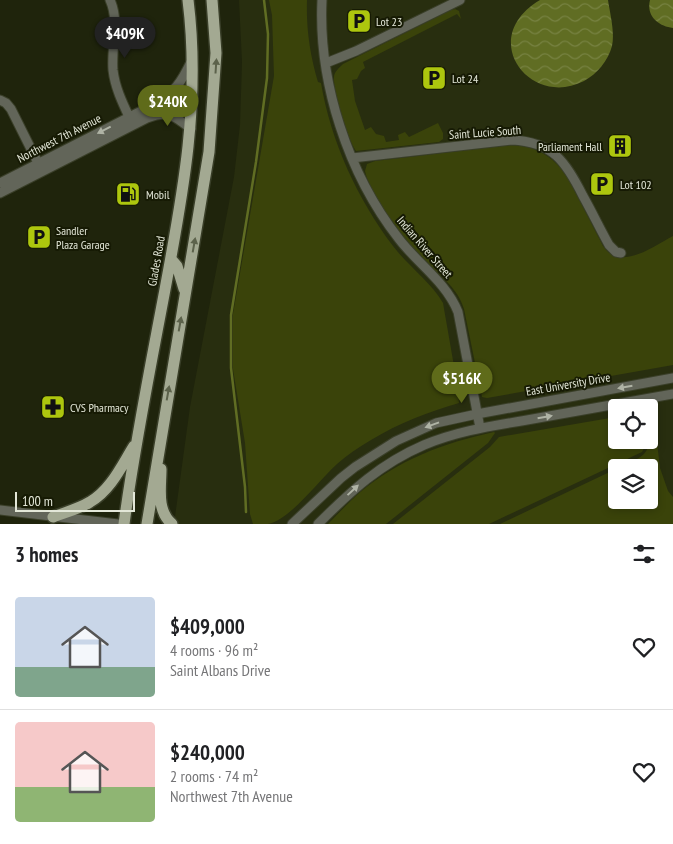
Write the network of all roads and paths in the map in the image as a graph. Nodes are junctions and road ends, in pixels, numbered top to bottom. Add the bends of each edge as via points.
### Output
1 (110, 0) edge
2 (188, 0) edge
3 (212, 0) edge
4 (322, 0) edge
5 (460, 0) edge
6 (193, 57) junction
7 (326, 62) junction
8 (0, 100) edge
9 (131, 122) junction
10 (191, 129) junction
11 (352, 158) junction
12 (41, 167) junction
13 (0, 183) edge
14 (0, 193) edge
15 (621, 253) dead end
16 (171, 259) junction
17 (186, 293) junction
18 (673, 378) edge
19 (673, 394) edge
20 (476, 414) junction
21 (480, 428) junction
22 (161, 432) junction
23 (138, 440) junction
24 (0, 510) edge
25 (53, 517) junction
26 (118, 524) edge
27 (124, 524) edge
28 (147, 524) edge
29 (172, 524) edge
30 (292, 524) edge
31 (318, 524) edge

1 - 9 street via 115,21 113,70 116,88
2 - 6 main road, Glades Road
17 -> 3 main road via 213,115 216,53
4 - 7 street, Indian River Street
5 - 7 street via 356,52
6 - 9 street, Northwest 7th Avenue via 181,83
6 - 10 main road, Glades Road
7 - 11 street, Indian River Street via 338,122
8 - 12 street via 11,109
9 - 10 street, Northwest 7th Avenue via 161,113 179,119
9 - 12 street, Northwest 7th Avenue
10 - 16 main road, Glades Road
11 - 15 street, Saint Lucie South via 512,140 536,144 556,154 566,166 608,245
11 - 20 street, Indian River Street via 366,188 399,239 454,302
12 - 13 street, Northwest 7th Avenue
12 - 14 street, Northwest 7th Avenue
16 - 17 main road via 177,266
16 - 23 main road, Glades Road
22 -> 17 main road
18 -> 20 street, East University Drive
21 -> 19 street
20 - 21 street, Indian River Street
20 -> 30 street, East University Drive via 436,424 380,450 341,478
31 -> 21 street via 358,485 392,462 444,437
22 - 28 main road
22 - 29 main road via 161,502
23 - 25 main road via 100,494 91,502
23 - 27 main road, Glades Road
24 - 25 street
25 - 26 street

